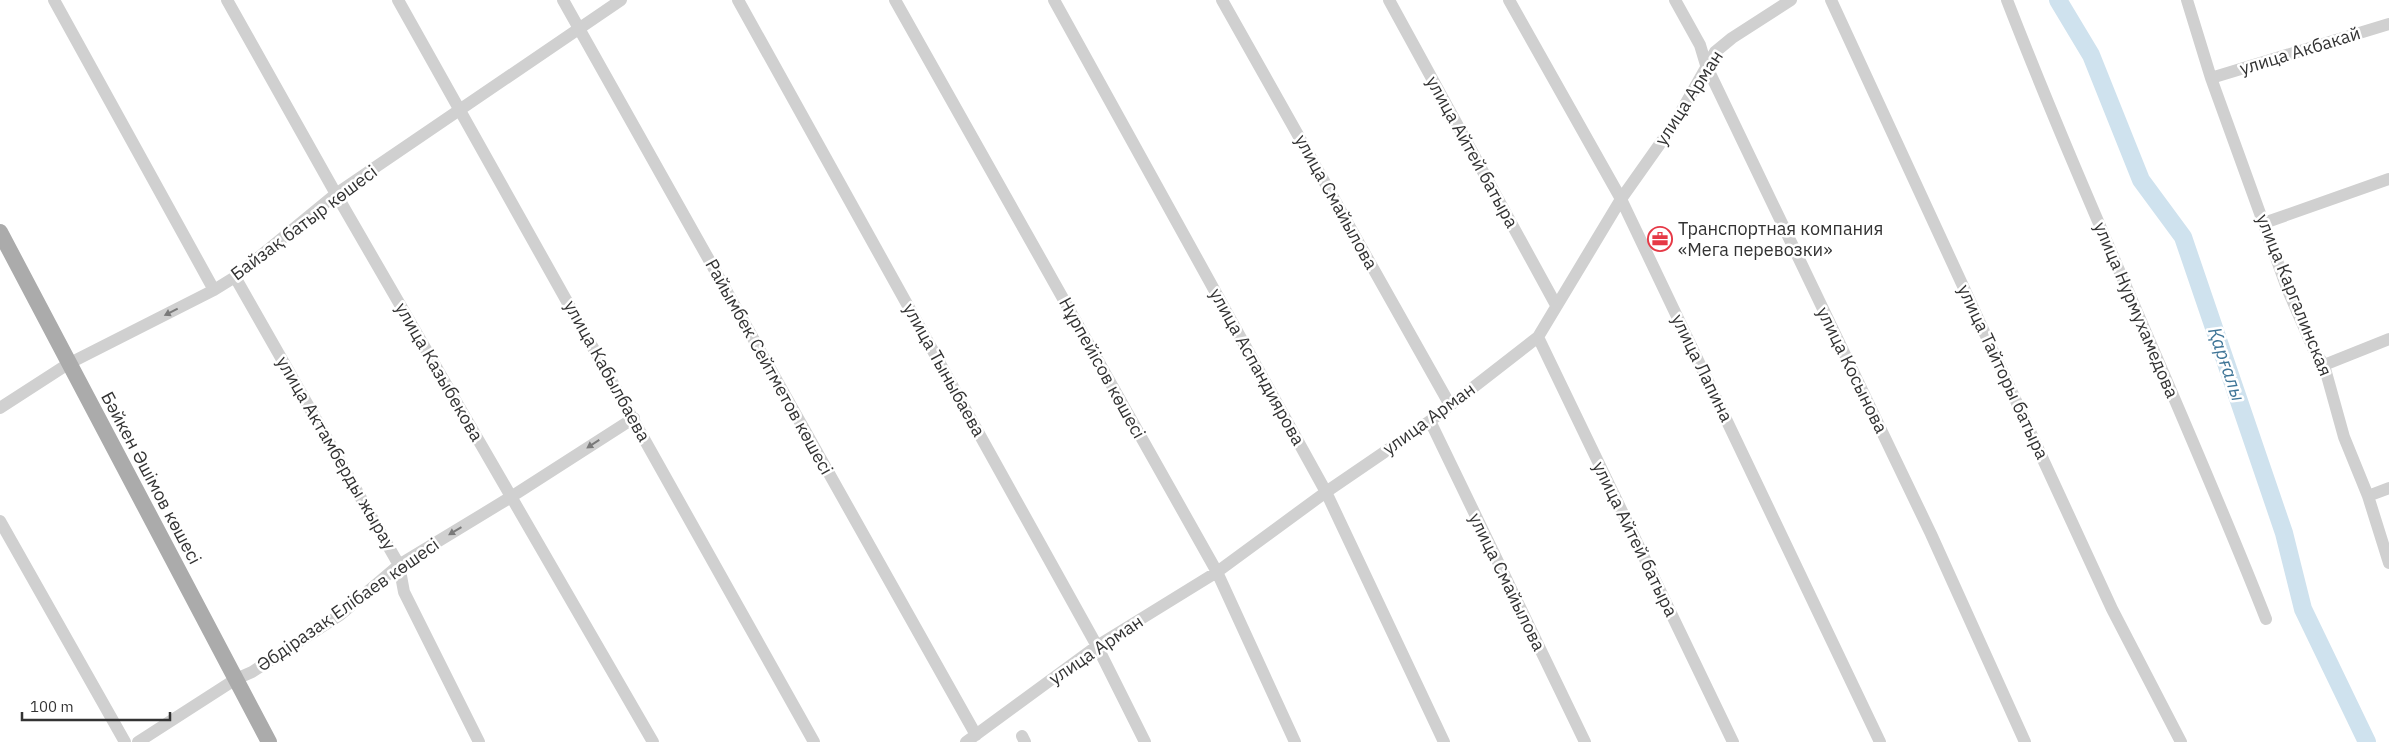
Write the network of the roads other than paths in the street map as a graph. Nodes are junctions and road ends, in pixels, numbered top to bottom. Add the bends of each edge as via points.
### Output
1 (54, 0) edge
2 (227, 0) edge
3 (398, 0) edge
4 (562, 0) edge
5 (621, 0) edge
6 (738, 0) edge
7 (895, 0) edge
8 (1054, 0) edge
9 (1222, 0) edge
10 (1388, 0) edge
11 (1510, 0) edge
12 (1674, 0) edge
13 (1791, 0) edge
14 (1831, 0) edge
15 (2007, 0) edge
16 (2186, 0) edge
17 (2389, 24) edge
18 (579, 28) junction
19 (1706, 65) junction
20 (2211, 78) junction
21 (461, 111) junction
22 (2389, 179) edge
23 (336, 194) junction
24 (1621, 200) junction
25 (2264, 223) junction
26 (0, 232) edge
27 (235, 277) junction
28 (214, 290) junction
29 (1556, 305) junction
30 (1538, 337) junction
31 (2389, 339) edge
32 (68, 364) junction
33 (2324, 365) junction
34 (1450, 405) junction
35 (0, 408) edge
36 (634, 418) junction
37 (1430, 421) junction
38 (2389, 488) edge
39 (1326, 492) junction
40 (2368, 496) junction
41 (511, 498) junction
42 (0, 521) edge
43 (2389, 563) edge
44 (399, 565) junction
45 (1217, 572) junction
46 (2266, 618) dead end
47 (1097, 646) junction
48 (236, 679) junction
49 (971, 738) edge
50 (125, 742) edge
51 (138, 742) edge
52 (269, 742) edge
53 (479, 742) edge
54 (653, 742) edge
55 (814, 742) edge
56 (1145, 742) edge
57 (1295, 742) edge
58 (1444, 742) edge
59 (1585, 742) edge
60 (1733, 742) edge
61 (1880, 742) edge
62 (2025, 742) edge
63 (2181, 742) edge

1 - 28 street
2 - 23 street, улица Казыбекова
3 - 21 street, улица Кабылбаева
4 - 18 street, Райымбек Сейтметов көшесі
5 - 18 street, Байзақ батыр көшесі
6 - 47 street, улица Тыныбаева
7 - 45 street, Нұрпейісов көшесі
8 - 39 street, улица Аспандиярова
9 - 34 street, улица Смайылова
10 - 29 street, улица Айтей батыра
11 - 24 street, улица Лапина
12 - 19 street, улица Косынова via 1700,45
13 - 19 street, улица Арман via 1732,38 1715,52
14 - 63 street, улица Тайторы батыра via 2108,600
15 - 46 street, улица Нурмухамедова via 2053,118
16 - 20 street, улица Каргалинская
17 - 20 street, улица Акбакай
18 - 21 street, Байзақ батыр көшесі
18 - 49 street, Райымбек Сейтметов көшесі
19 - 24 street, улица Арман via 1674,124
19 - 62 street, улица Косынова via 1931,534
20 - 25 street, улица Каргалинская
21 - 23 street, Байзақ батыр көшесі
21 - 36 street, улица Кабылбаева
22 - 25 street
23 - 27 street, Байзақ батыр көшесі
23 - 41 street, улица Казыбекова
24 - 29 street, улица Арман
24 - 61 street, улица Лапина
25 - 33 street, улица Каргалинская via 2287,288 2314,350
26 - 32 main road, Бәйкен Әшімов көшесі
27 - 28 street, Байзақ батыр көшесі
27 - 44 street, улица Актамберды жырау
28 -> 32 street, Байзақ батыр көшесі
29 - 30 street, улица Арман
30 - 34 street, улица Арман
30 - 60 street, улица Айтей батыра
31 - 33 street
32 - 35 street, Байзақ батыр көшесі
32 - 48 main road, Бәйкен Әшімов көшесі
33 - 40 street, улица Каргалинская via 2344,437
34 - 37 street, улица Арман
36 -> 41 street, Әбдіразақ Елібаев көшесі
36 - 55 street, улица Кабылбаева
37 - 39 street, улица Арман
37 - 59 street, улица Смайылова
38 - 40 street
39 - 45 street, улица Арман
39 - 58 street, улица Аспандиярова
40 - 43 street, улица Каргалинская
41 -> 44 street, Әбдіразақ Елібаев көшесі
41 - 54 street, улица Казыбекова
42 - 50 street
44 - 48 street, Әбдіразақ Елібаев көшесі via 340,615
44 - 53 street, улица Актамберды жырау via 404,592
45 - 47 street, улица Арман
45 - 57 street, Нұрпейісов көшесі
47 - 49 street, улица Арман
47 - 56 street, улица Тыныбаева
48 - 51 street, Әбдіразақ Елібаев көшесі
48 - 52 main road, Бәйкен Әшімов көшесі

